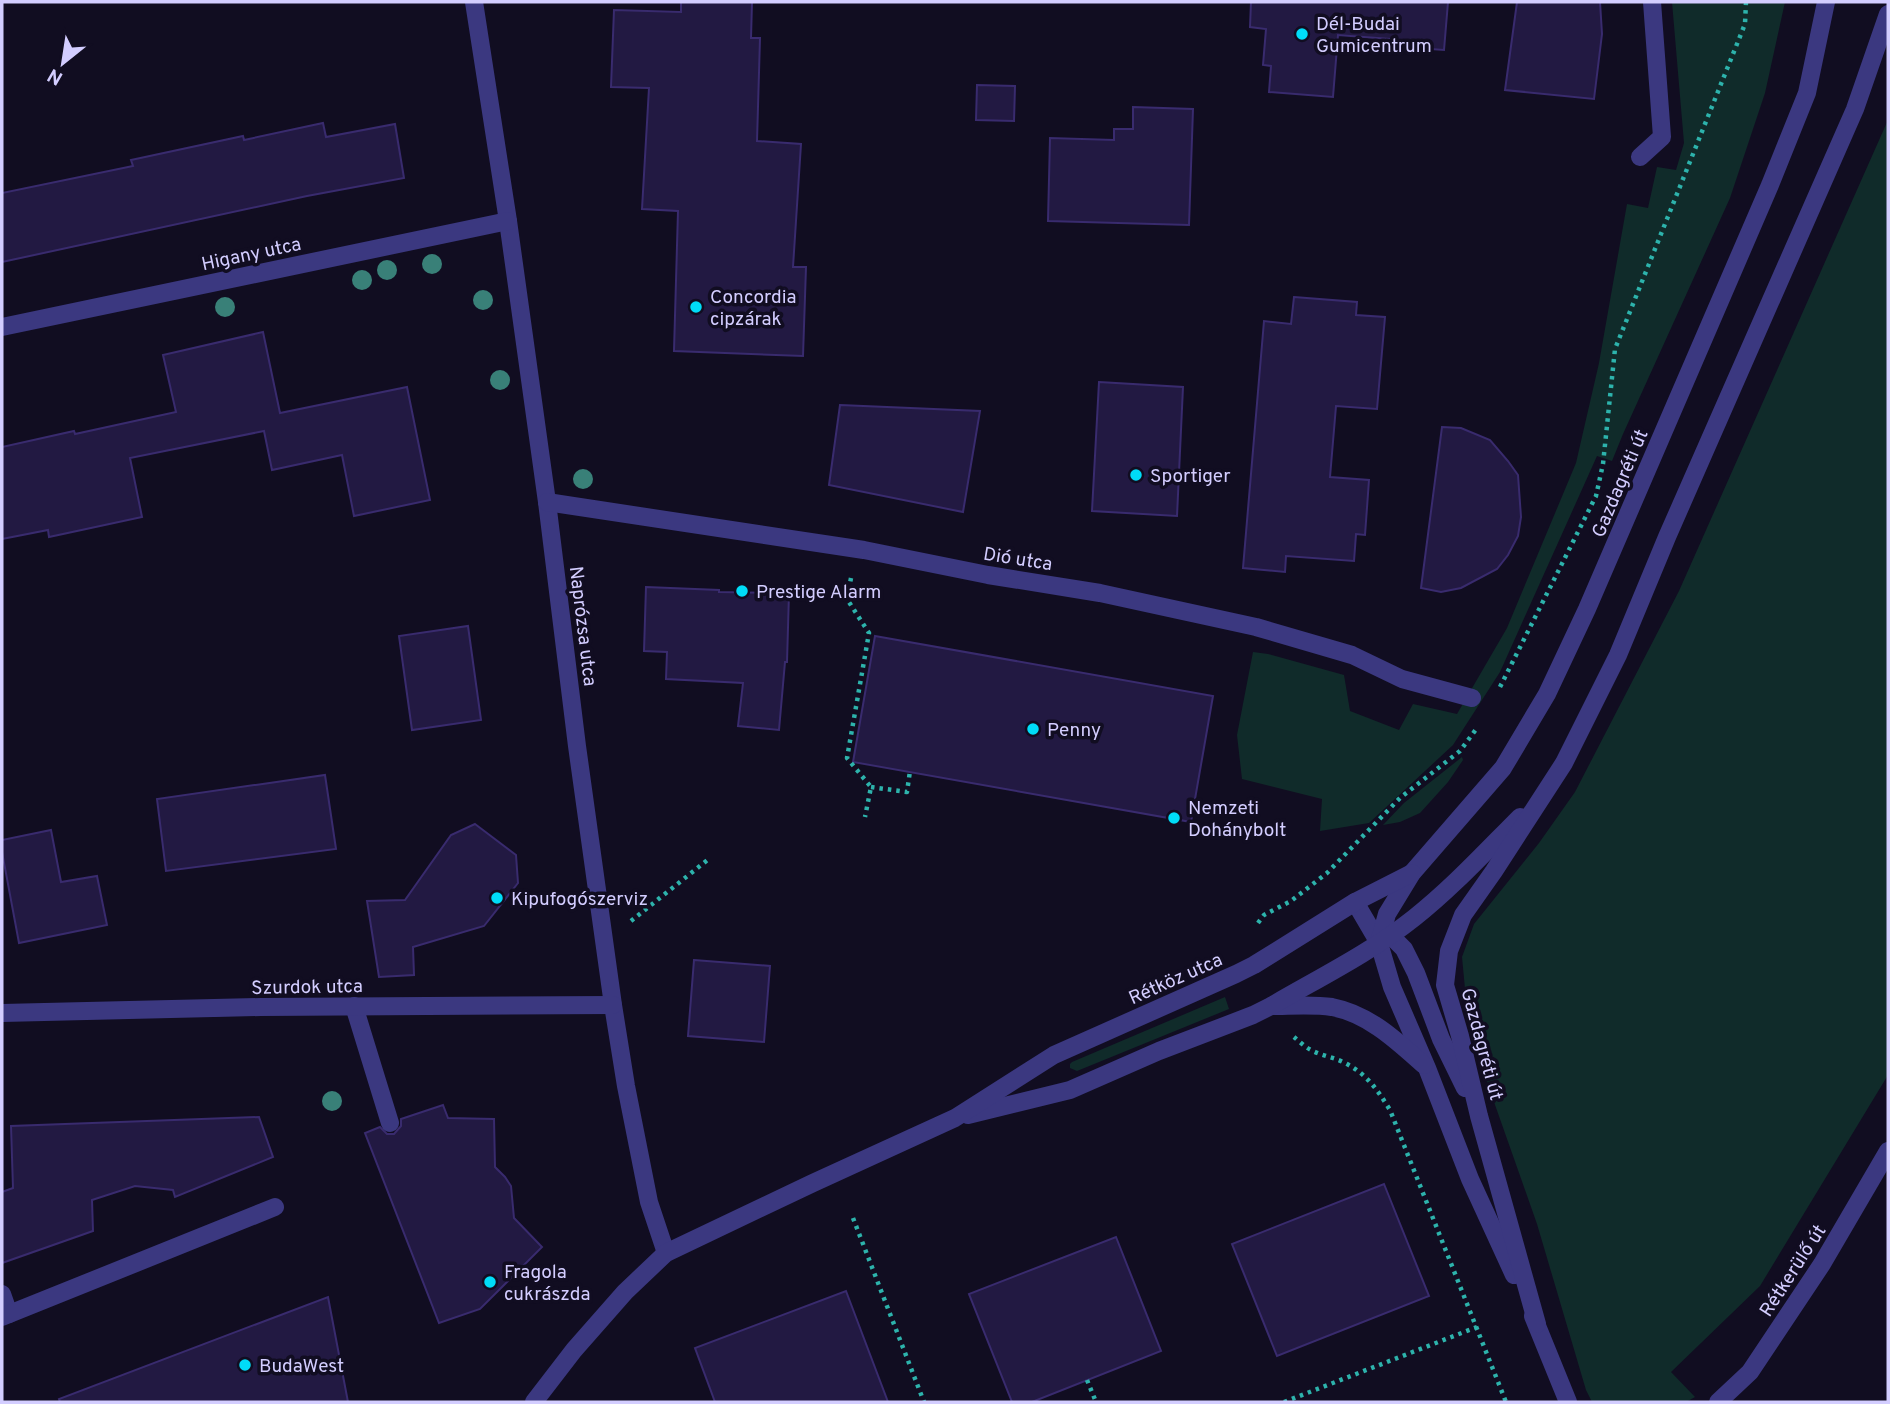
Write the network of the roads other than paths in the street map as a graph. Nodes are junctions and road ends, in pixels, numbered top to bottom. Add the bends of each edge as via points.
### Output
1 (474, 2) edge
2 (1652, 2) edge
3 (1826, 2) edge
4 (1888, 14) edge
5 (1640, 157) dead end
6 (508, 221) junction
7 (2, 327) edge
8 (547, 502) junction
9 (1472, 698) dead end
10 (1543, 794) junction
11 (1412, 873) junction
12 (1355, 902) junction
13 (1384, 936) junction
14 (613, 1005) junction
15 (354, 1006) junction
16 (1271, 1006) junction
17 (2, 1013) edge
18 (1427, 1068) junction
19 (1479, 1116) junction
20 (954, 1118) junction
21 (390, 1123) dead end
22 (1888, 1151) edge
23 (275, 1207) dead end
24 (666, 1252) junction
25 (2, 1294) edge
26 (6, 1315) edge
27 (1537, 1324) junction
28 (534, 1402) edge
29 (1568, 1402) edge
30 (1718, 1402) edge

1 - 6 street, Naprózsa utca
2 - 5 street via 1662,137
3 - 11 street, Gazdagréti út via 1807,93 1775,174 1548,694 1503,768
4 - 10 street, Gazdagréti út via 1855,109 1618,655 1564,763
6 - 7 street, Higany utca
6 - 8 street, Naprózsa utca
8 - 9 street, Dió utca via 864,550 1100,593 1256,627 1352,655 1402,679
8 - 14 street, Naprózsa utca
10 - 13 street, Gazdagréti út via 1438,898
10 - 19 street, Gazdagréti út via 1463,915 1449,951 1445,985
11 - 12 street, Rétköz utca
11 - 13 street, Gazdagréti út via 1387,914
12 - 13 street
12 - 20 street, Rétköz utca via 1254,965 1054,1055
13 - 16 street, Rétköz utca
13 - 18 street, Gazdagréti út via 1392,987
13 - 19 street via 1404,949
14 - 15 street, Szurdok utca
14 - 24 street, Naprózsa utca via 649,1202
15 - 17 street, Szurdok utca
15 - 21 street
16 - 18 street via 1331,1007 1360,1016
16 - 20 street, Rétköz utca via 1070,1090
18 - 27 street, Gazdagréti út via 1470,1179
19 - 27 street, Gazdagréti út
20 - 24 street, Rétköz utca
22 - 30 street, Rétkerülő út via 1822,1264 1750,1372
23 - 26 street
24 - 28 street, Rétköz utca via 573,1350
25 - 26 street
27 - 29 street, Gazdagréti út

